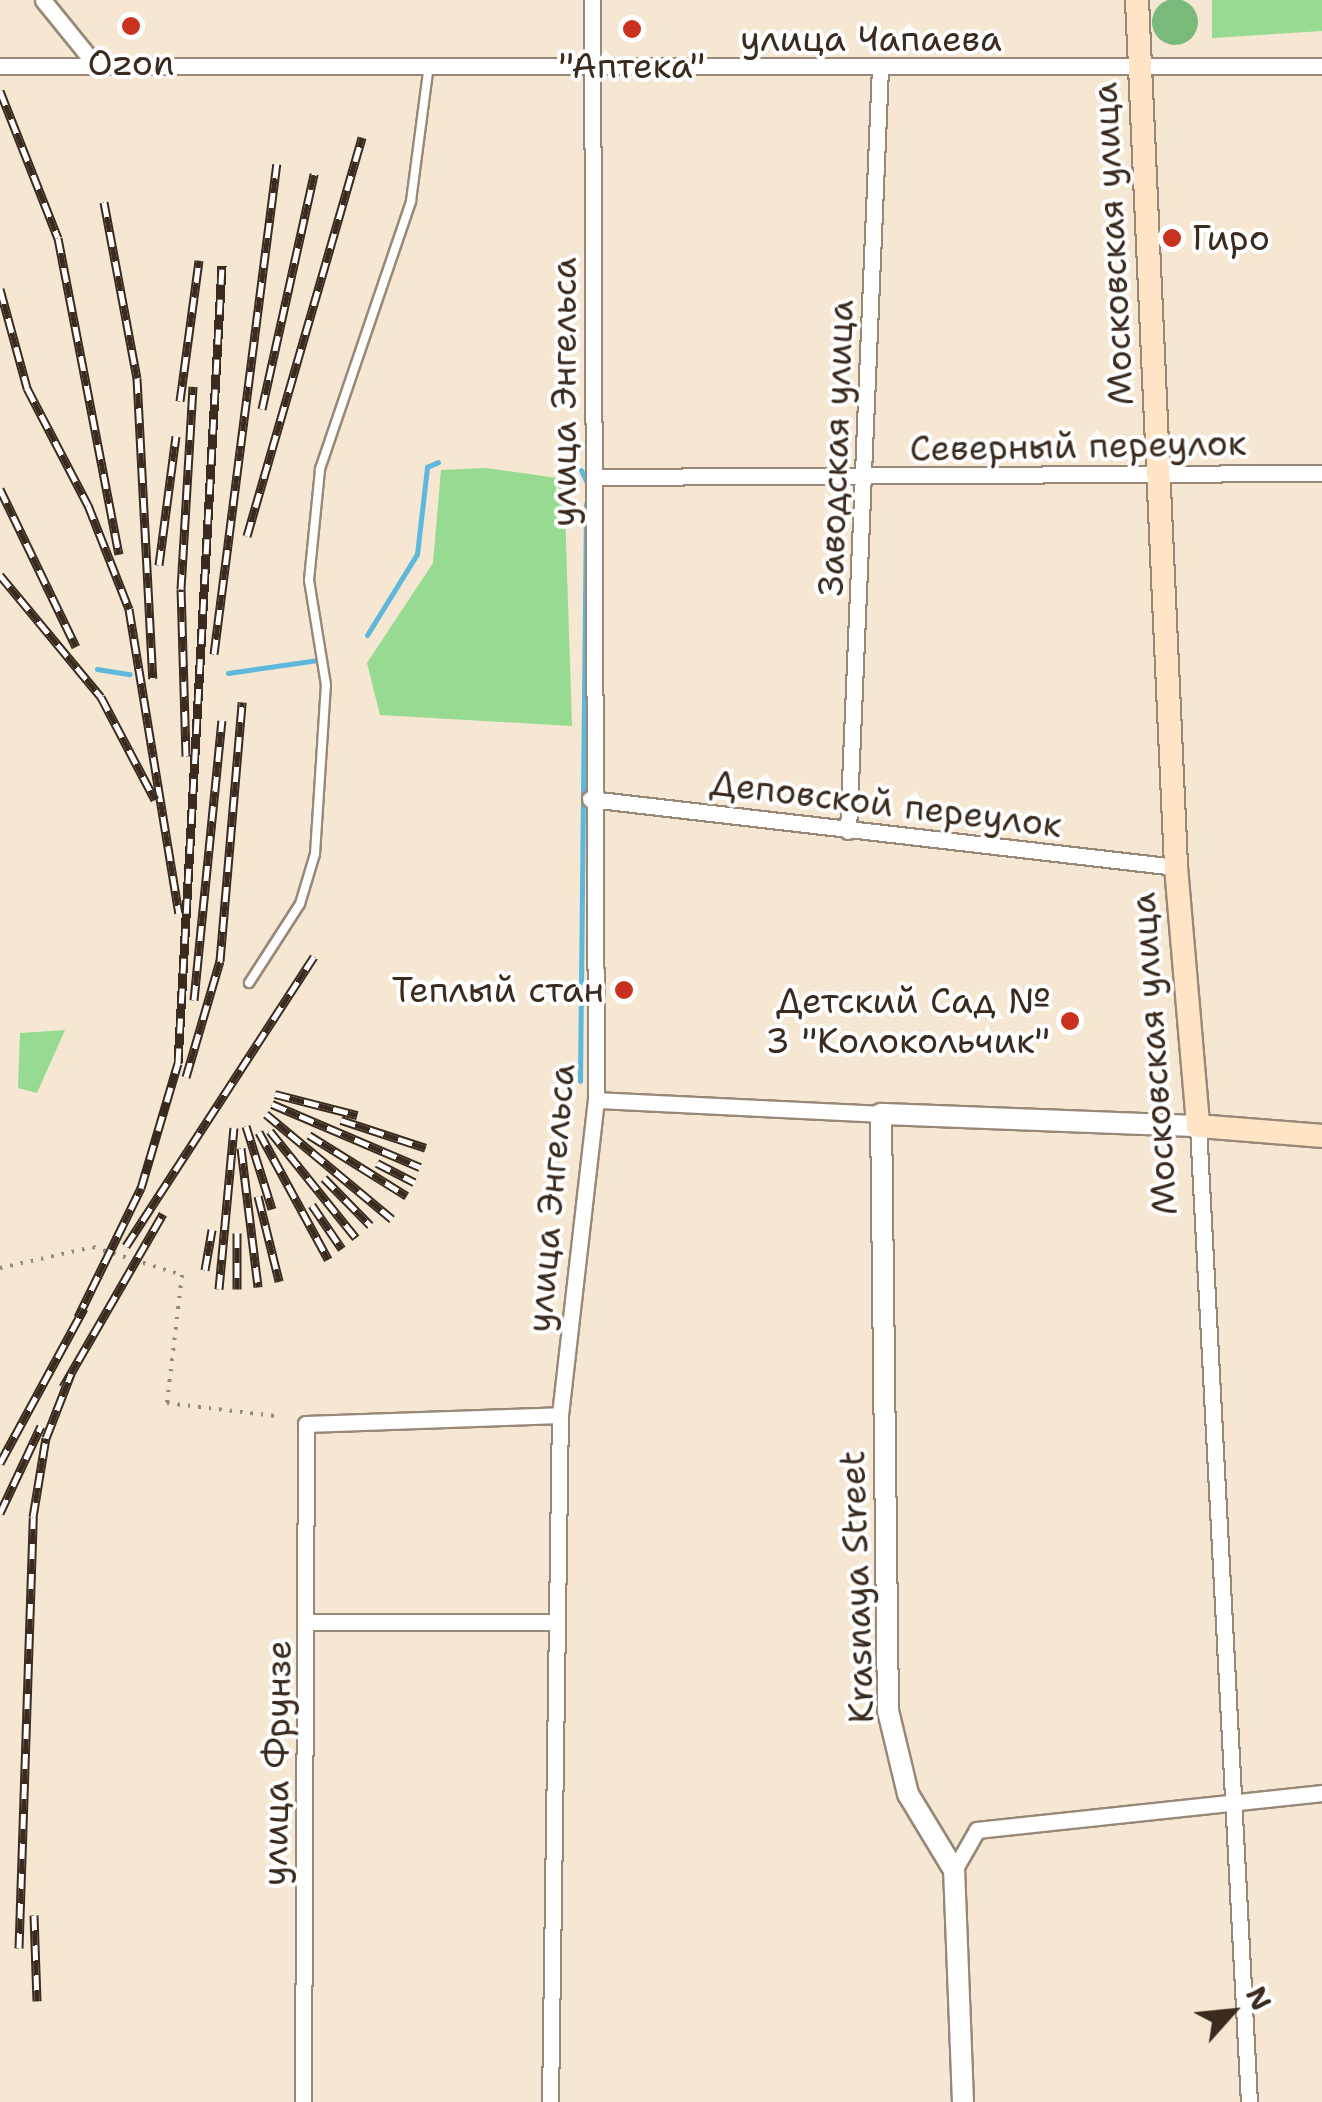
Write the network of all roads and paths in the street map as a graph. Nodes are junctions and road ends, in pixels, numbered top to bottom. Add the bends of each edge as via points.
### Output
1 (43, 0) edge
2 (592, 0) edge
3 (1137, 0) edge
4 (0, 66) edge
5 (1322, 66) edge
6 (1140, 67) junction
7 (98, 68) junction
8 (880, 68) junction
9 (428, 71) junction
10 (589, 72) junction
11 (1322, 472) edge
12 (1158, 475) junction
13 (595, 477) junction
14 (866, 479) junction
15 (590, 798) junction
16 (848, 831) junction
17 (1176, 867) junction
18 (249, 983) dead end
19 (596, 1100) junction
20 (881, 1114) junction
21 (1198, 1126) junction
22 (1322, 1136) edge
23 (0, 1268) edge
24 (560, 1415) junction
25 (275, 1416) dead end
26 (309, 1622) junction
27 (558, 1622) junction
28 (1322, 1793) edge
29 (1232, 1799) junction
30 (954, 1870) junction
31 (303, 2102) edge
32 (550, 2102) edge
33 (964, 2102) edge
34 (1250, 2102) edge

1 - 7 street
2 - 10 street, улица Энгельса
3 - 6 main road, Московская улица
4 - 7 street, улица Чапаева
5 - 6 street, улица Чапаева
6 - 8 street, улица Чапаева
6 - 12 main road, Московская улица
7 - 9 street, улица Чапаева
8 - 10 street, улица Чапаева
8 - 14 street, Заводская улица
9 - 10 street, улица Чапаева
9 - 18 lane via 411,202 320,470 309,580 326,685 312,874
10 - 13 street, улица Энгельса
11 - 12 street, Северный переулок
12 - 14 street, Северный переулок
12 - 17 main road, Московская улица
13 - 14 street, Северный переулок
13 - 15 street, улица Энгельса
14 - 16 street, Заводская улица
15 - 16 street, Деповской переулок
15 - 19 street, улица Энгельса
16 - 17 street, Деповской переулок
17 - 21 main road, Московская улица
19 - 20 street
19 - 24 street, улица Энгельса
20 - 21 street
20 - 30 street, Krasnaya Street via 888,1711 908,1794
21 - 22 main road
21 - 29 street, Московская улица
23 - 25 path via 93,1246 182,1275 167,1403
24 - 26 street, улица Фрунзе via 306,1424
24 - 27 street, улица Энгельса
26 - 27 street
26 - 31 street, улица Фрунзе
27 - 32 street, улица Энгельса
28 - 29 street
29 - 30 street via 977,1830
29 - 34 street, Московская улица
30 - 33 street, Krasnaya Street

